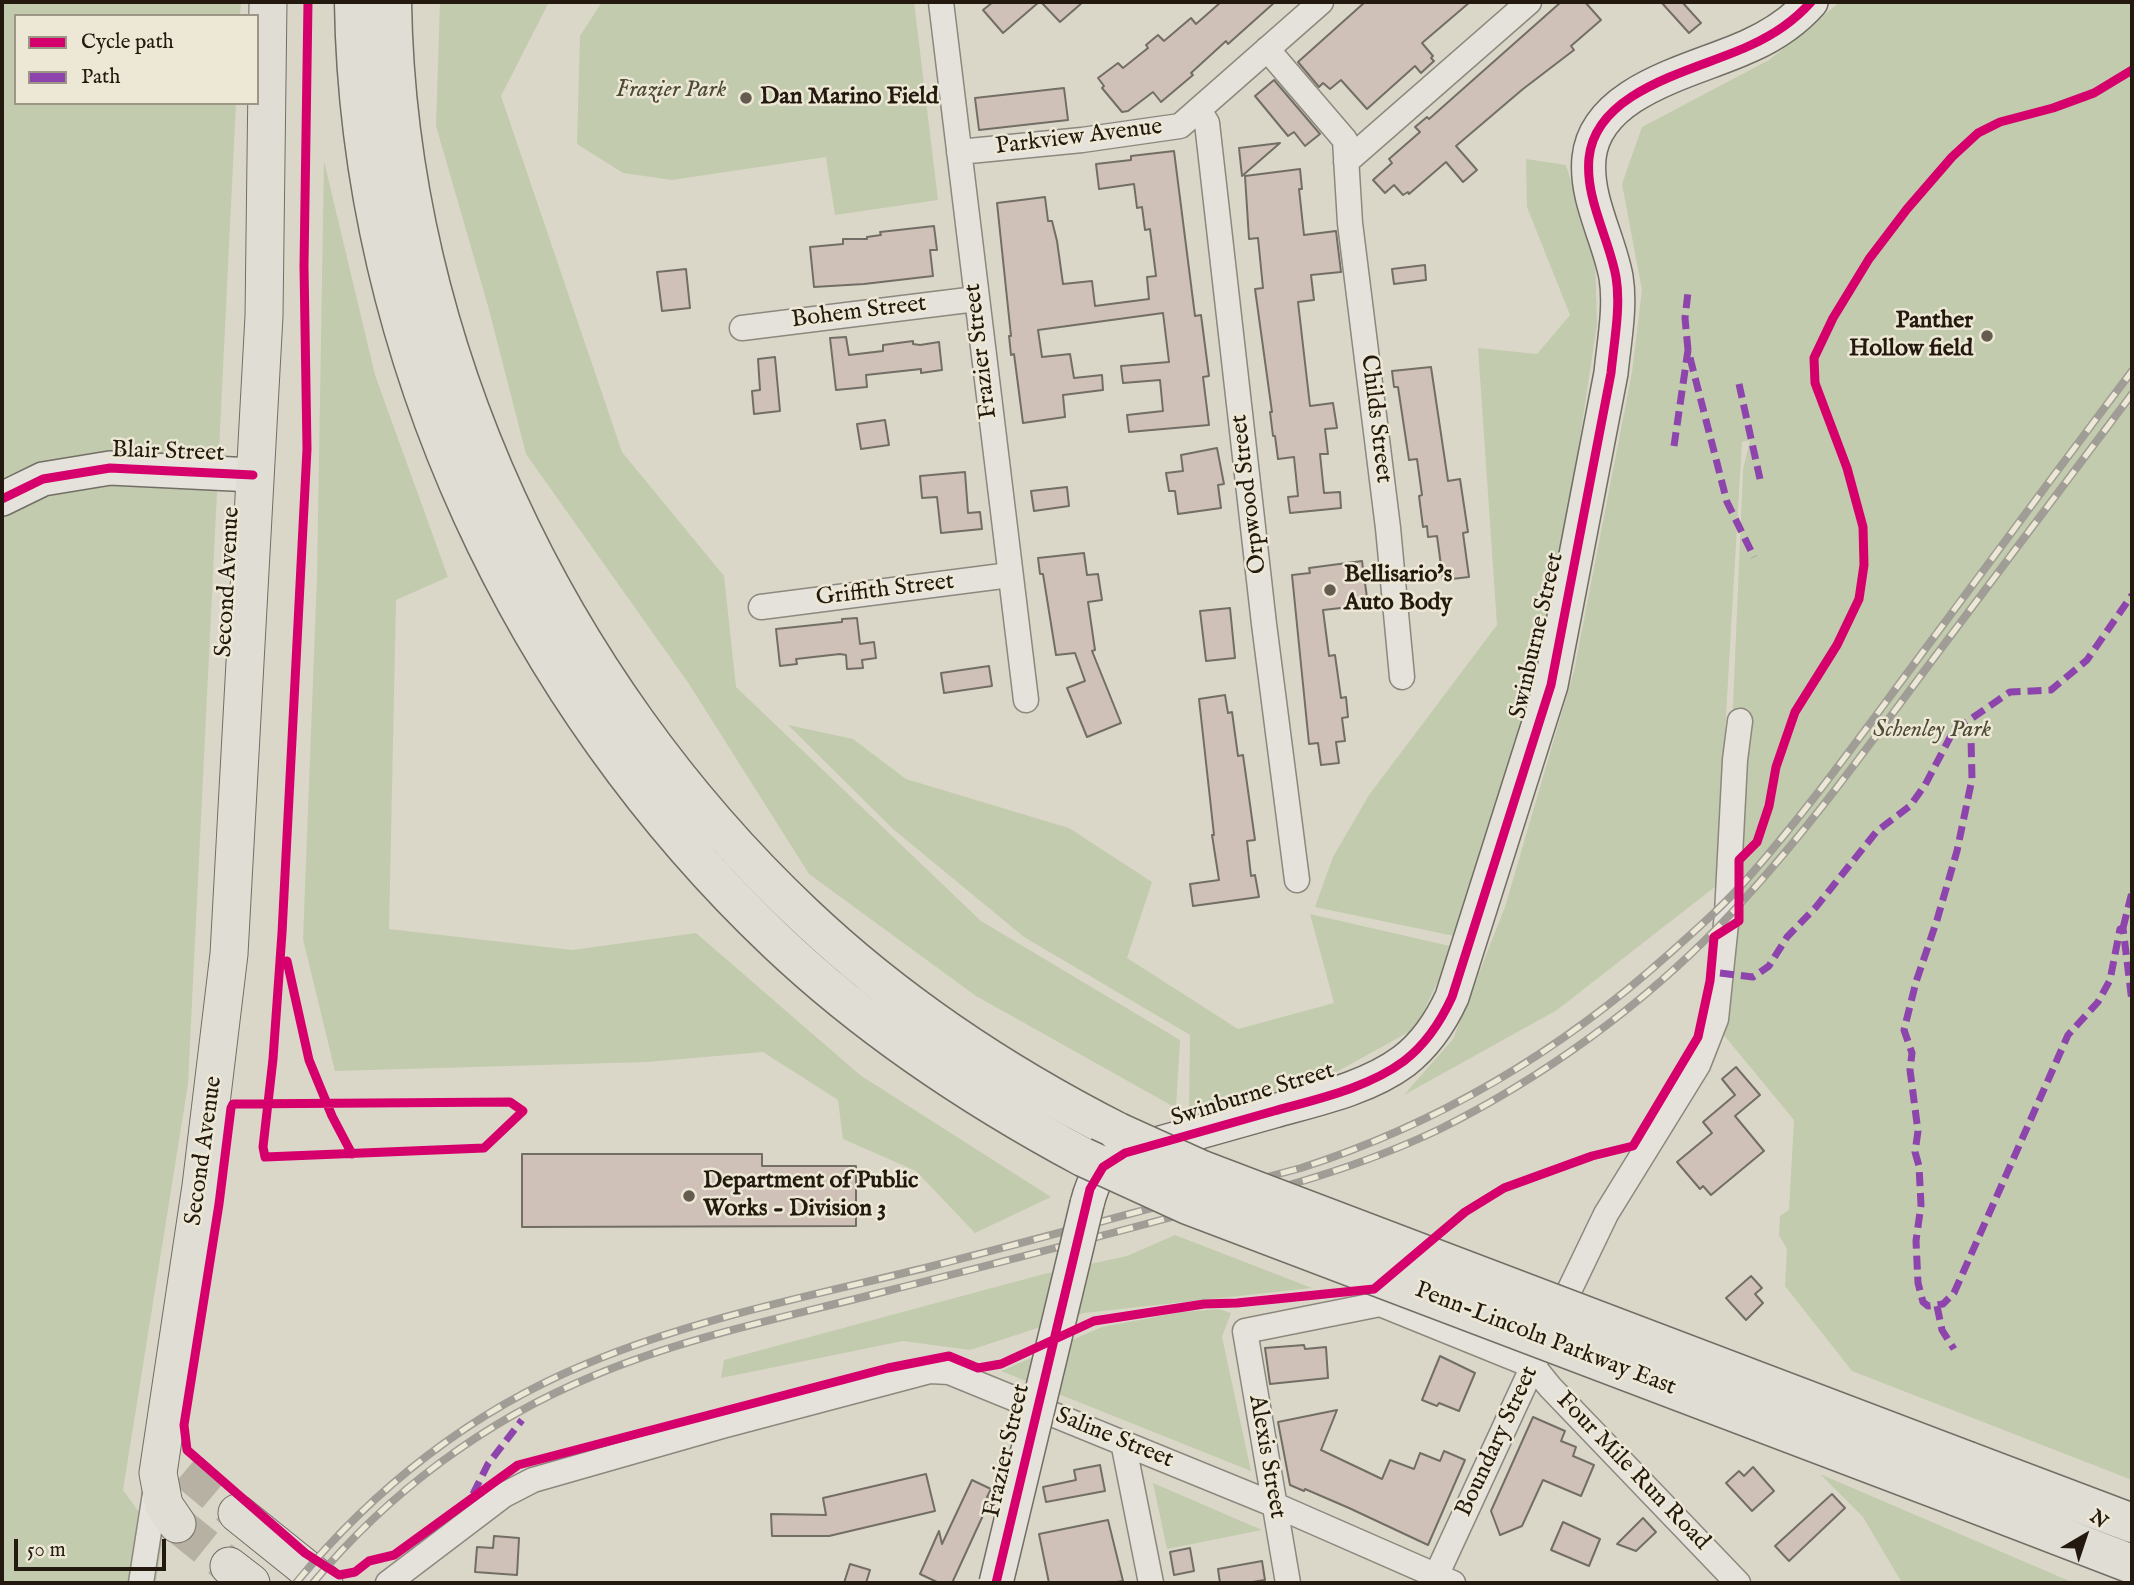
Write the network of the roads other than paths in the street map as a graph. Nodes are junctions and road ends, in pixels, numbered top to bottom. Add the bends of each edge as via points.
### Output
1 (268, 2) edge
2 (354, 2) edge
3 (392, 2) edge
4 (941, 2) edge
5 (1321, 2) edge
6 (1529, 2) edge
7 (1811, 2) edge
8 (1267, 49) junction
9 (1199, 110) junction
10 (959, 152) junction
11 (1346, 162) junction
12 (976, 299) junction
13 (742, 328) dead end
14 (253, 475) junction
15 (2, 499) edge
16 (1010, 575) junction
17 (761, 607) dead end
18 (1402, 677) dead end
19 (1026, 700) dead end
20 (1740, 721) dead end
21 (1297, 880) dead end
22 (1087, 1204) joint
23 (1245, 1331) joint
24 (1533, 1366) junction
25 (1123, 1443) junction
26 (175, 1491) joint
27 (1275, 1505) junction
28 (2132, 1523) edge
29 (237, 1550) edge
30 (2132, 1564) edge
31 (1445, 1579) edge
32 (141, 1583) edge
33 (288, 1583) edge
34 (324, 1583) edge
35 (388, 1583) edge
36 (996, 1583) edge
37 (1151, 1583) edge
38 (1288, 1583) edge
39 (1738, 1583) edge

1 - 14 main road, Second Avenue via 264,316
2 - 30 highway, Penn-Lincoln Parkway East, bridge via 357,72 381,235 407,341 464,497 568,692 666,824 779,944 863,1016 941,1073 1083,1157 1188,1205
3 - 28 highway, Penn-Lincoln Parkway East, bridge via 408,175 430,280 478,432 522,530 572,626 662,759 749,860 815,926 886,986 973,1049 1118,1132 1214,1174
4 - 10 street, Frazier Street
5 - 8 street, Parkview Avenue
6 - 11 street
7 - 22 street, Swinburne Street via 1752,45 1639,90 1616,108 1598,131 1589,156 1589,182 1616,278 1611,373 1551,685 1445,1011 1416,1051 1362,1083 1113,1159 1095,1177
8 - 9 street, Parkview Avenue
8 - 11 street, Childs Street via 1345,140
9 - 10 street, Parkview Avenue via 1180,126
9 - 21 street, Orpwood Street via 1207,124
10 - 12 street, Frazier Street
11 - 18 street, Childs Street
12 - 13 street, Bohem Street
12 - 16 street, Frazier Street
14 - 15 street, Blair Street via 110,468 43,479
14 - 26 main road, Second Avenue via 229,954 201,1186 164,1426
16 - 17 street, Griffith Street
16 - 19 street, Frazier Street
20 - 24 street, Boundary Street via 1716,1018 1698,1065 1606,1214
22 - 36 street, Frazier Street, bridge
23 - 24 street, Four Mile Run Road via 1380,1304
23 - 27 street, Alexis Street
24 - 31 street, Boundary Street
24 - 39 street, Four Mile Run Road
25 - 27 street, Saline Street
25 - 35 street, Saline Street via 949,1372 930,1371 533,1480 504,1495
25 - 37 street
26 - 32 street, Second Avenue
27 - 31 street, Saline Street
27 - 38 street, Alexis Street
29 - 33 main road
29 - 34 main road

